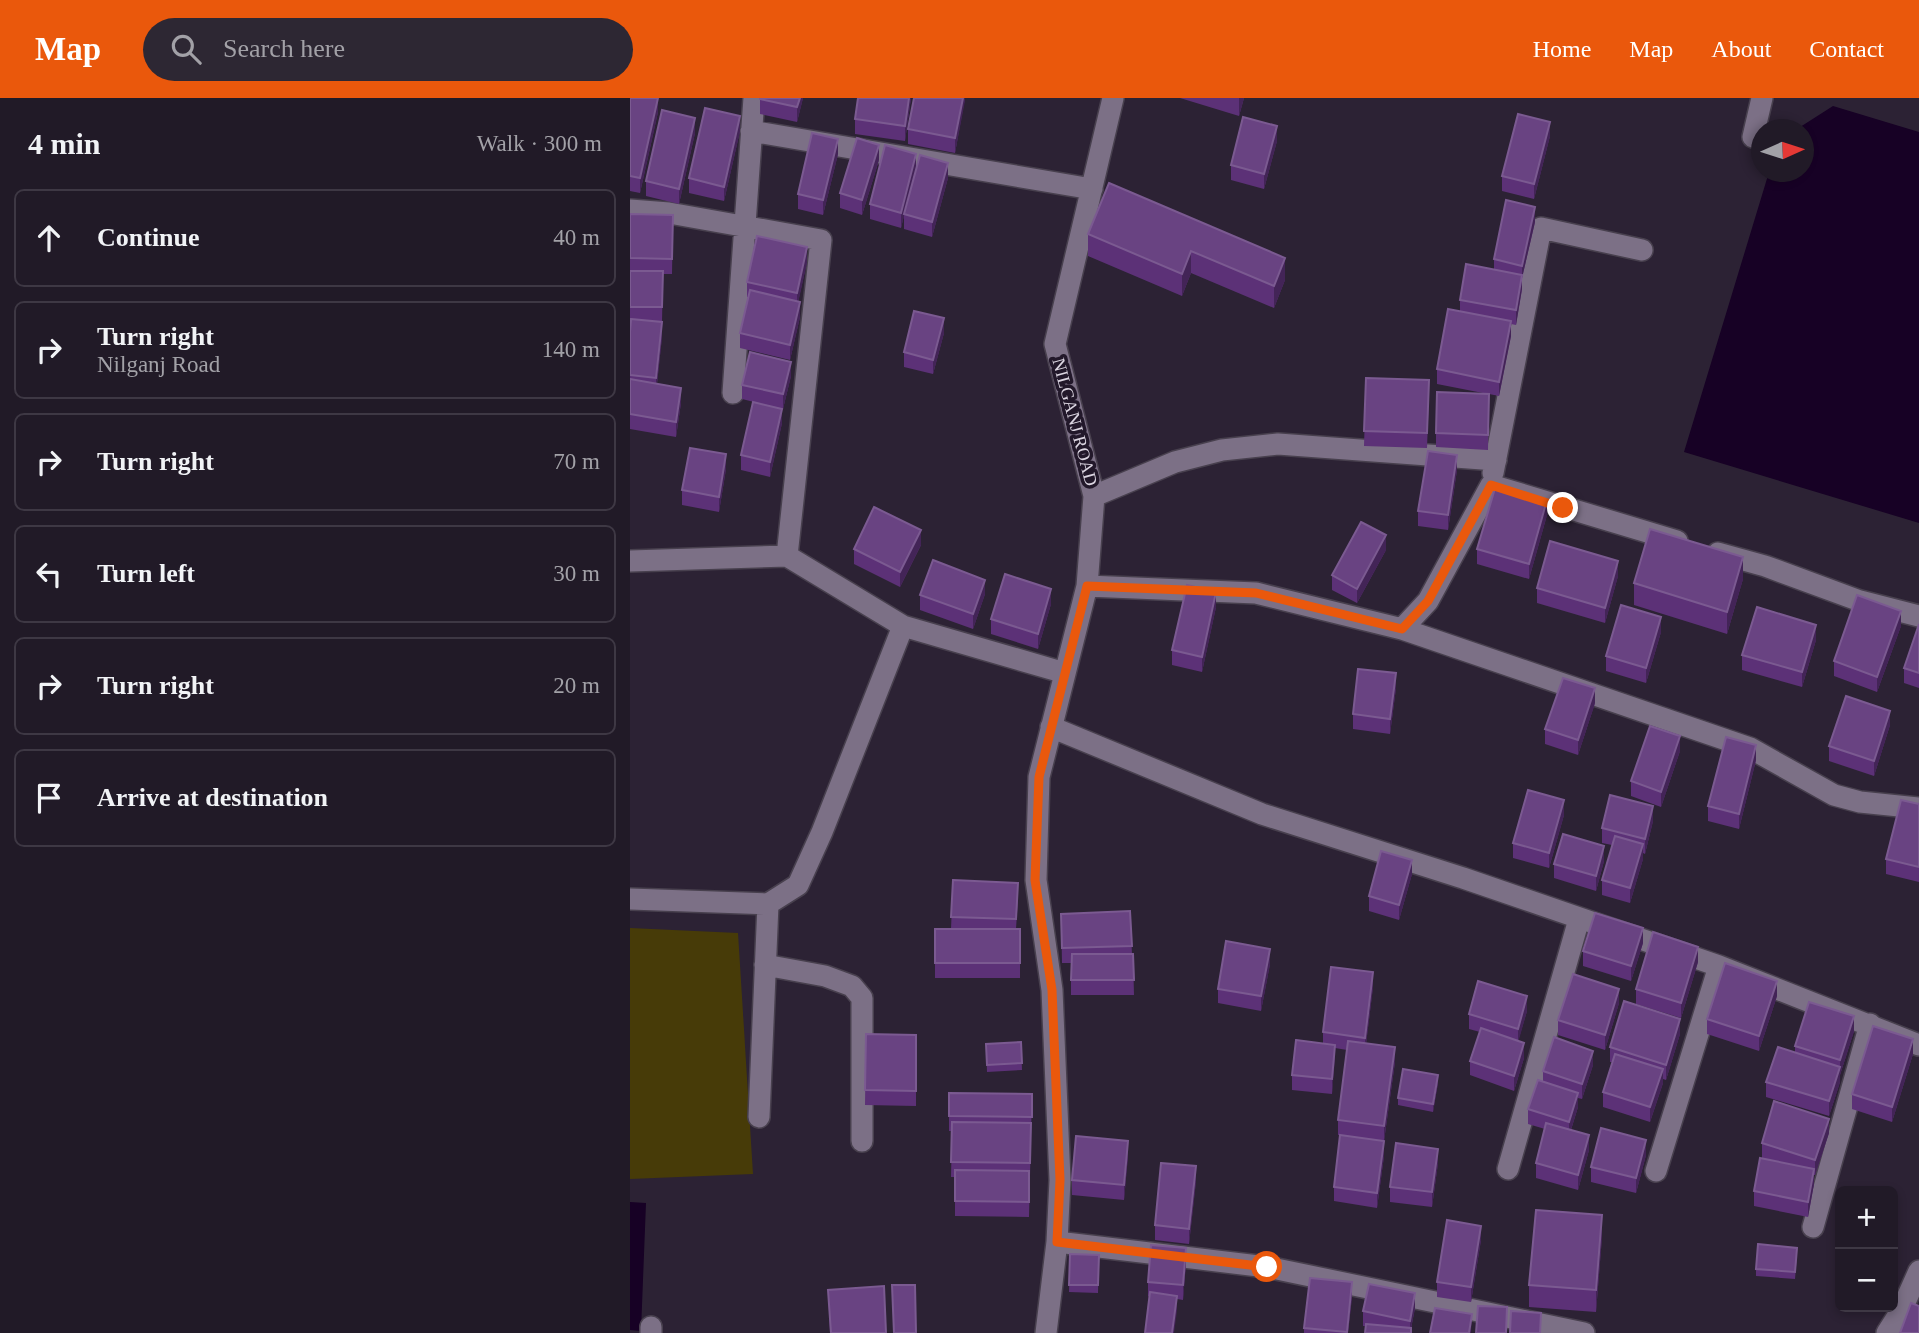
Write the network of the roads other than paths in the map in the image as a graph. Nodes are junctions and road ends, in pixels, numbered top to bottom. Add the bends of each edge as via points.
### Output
1 (754, 98) edge
2 (1114, 98) edge
3 (1762, 98) edge
4 (1757, 119) edge
5 (751, 131) junction
6 (1092, 189) junction
7 (630, 210) edge
8 (745, 227) junction
9 (1642, 250) dead end
10 (733, 393) dead end
11 (1496, 460) junction
12 (1491, 485) junction
13 (1094, 496) junction
14 (787, 556) junction
15 (630, 561) edge
16 (1087, 586) junction
17 (1919, 616) edge
18 (903, 626) junction
19 (1402, 629) junction
20 (1065, 673) junction
21 (1051, 727) junction
22 (1919, 808) edge
23 (630, 899) edge
24 (768, 904) junction
25 (1579, 919) junction
26 (765, 965) junction
27 (1718, 966) junction
28 (1870, 1024) junction
29 (1919, 1045) edge
30 (759, 1117) dead end
31 (862, 1142) dead end
32 (1508, 1169) dead end
33 (1656, 1171) dead end
34 (1813, 1227) dead end
35 (1057, 1242) junction
36 (1918, 1275) edge
37 (1046, 1333) edge
38 (1584, 1333) edge
39 (1887, 1333) edge

1 - 5 street
2 - 6 street, NILGANJ ROAD
3 - 4 street
5 - 6 street
5 - 8 street
6 - 13 street, NILGANJ ROAD via 1055,344
7 - 8 street
8 - 10 street
8 - 14 street via 821,240
9 - 11 street via 1541,228
11 - 12 street
11 - 13 street via 1278,444 1222,450 1175,462
12 - 17 street
12 - 19 street via 1428,601
13 - 16 street, NILGANJ ROAD
14 - 15 street
14 - 18 street
16 - 19 street via 1256,593
16 - 20 street, NILGANJ ROAD
18 - 20 street
18 - 24 street via 798,885
19 - 22 street via 1750,748 1834,795
20 - 21 street, NILGANJ ROAD
21 - 25 street via 1262,814
21 - 35 street, NILGANJ ROAD via 1039,777 1035,880 1052,990 1060,1180
23 - 24 street
24 - 26 street
25 - 27 street
25 - 32 street
26 - 30 street
26 - 31 street via 825,976 852,986 862,999
27 - 28 street
27 - 33 street
28 - 29 street
28 - 34 street
35 - 37 street, NILGANJ ROAD
35 - 38 street via 1267,1267
36 - 39 street

